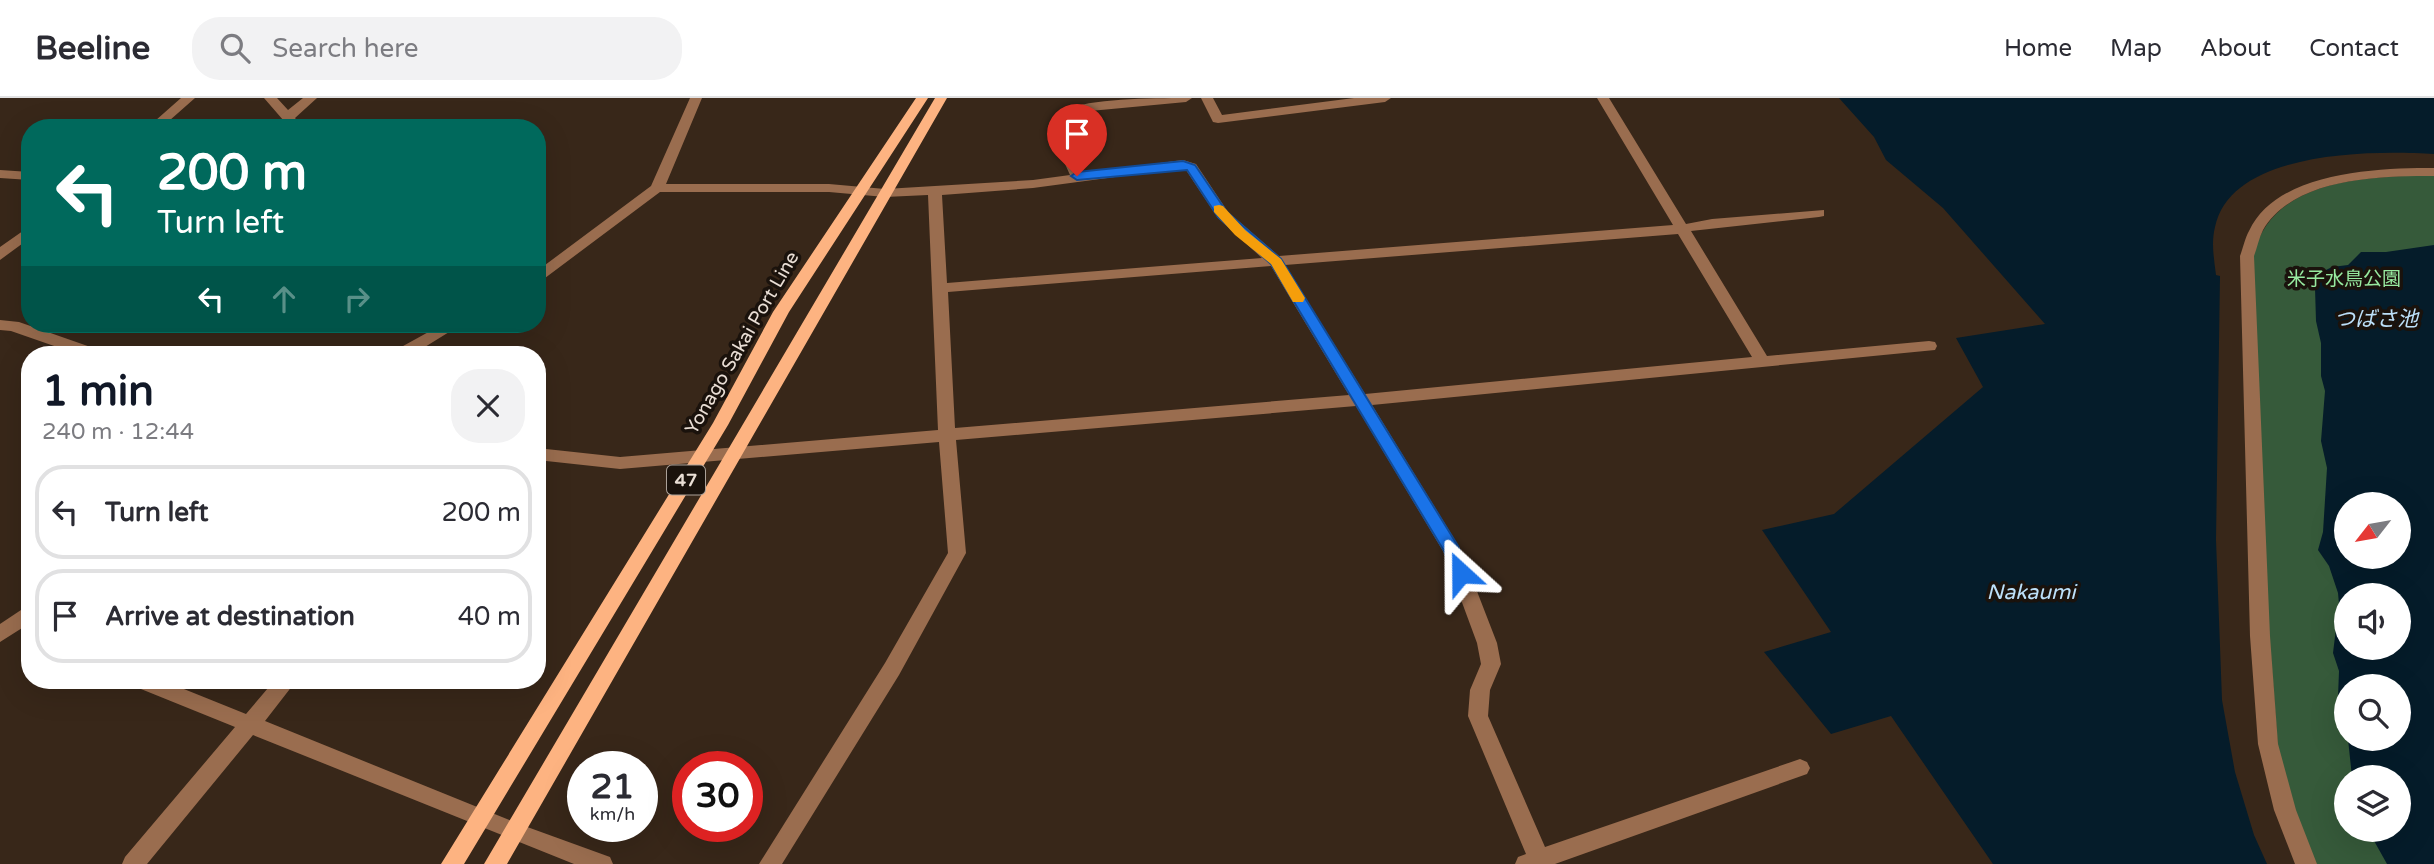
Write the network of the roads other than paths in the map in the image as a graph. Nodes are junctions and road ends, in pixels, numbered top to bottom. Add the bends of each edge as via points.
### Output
1 (188, 98) edge
2 (270, 98) edge
3 (311, 98) edge
4 (696, 98) edge
5 (922, 98) edge
6 (941, 98) edge
7 (1186, 98) edge
8 (1299, 98) edge
9 (1385, 98) edge
10 (1603, 98) edge
11 (1348, 99) edge
12 (1209, 102) edge
13 (164, 119) edge
14 (288, 119) edge
15 (295, 119) edge
16 (2434, 173) edge
17 (0, 174) edge
18 (21, 175) edge
19 (1077, 176) junction
20 (657, 188) junction
21 (859, 190) junction
22 (935, 191) junction
23 (885, 193) junction
24 (1819, 213) dead end
25 (1681, 229) junction
26 (21, 238) edge
27 (0, 256) edge
28 (1276, 262) junction
29 (546, 272) edge
30 (941, 288) junction
31 (0, 325) edge
32 (21, 329) edge
33 (33, 333) edge
34 (438, 333) edge
35 (70, 346) edge
36 (416, 346) edge
37 (1929, 346) dead end
38 (1762, 361) junction
39 (1359, 400) junction
40 (947, 435) junction
41 (732, 453) junction
42 (546, 455) edge
43 (701, 456) junction
44 (21, 618) edge
45 (5, 630) edge
46 (162, 689) edge
47 (279, 689) edge
48 (249, 725) junction
49 (1800, 768) dead end
50 (481, 817) junction
51 (514, 832) junction
52 (1532, 861) edge
53 (133, 864) edge
54 (452, 864) edge
55 (495, 864) edge
56 (602, 864) edge
57 (770, 864) edge
58 (2306, 864) edge

1 - 13 street
2 - 14 street
3 - 15 street
4 - 20 street
5 - 21 main road, Yonago Sakai Port Line / 47
6 - 23 main road, 47
7 - 19 street via 1074,111 1055,126
8 - 12 street
9 - 11 street
10 - 25 street
11 - 12 street via 1219,119
16 - 58 street via 2362,176 2301,192 2272,208 2249,243 2268,744 2285,810
17 - 18 street
19 - 22 street
19 - 28 street via 1183,164 1191,167 1223,215
20 - 21 street
20 - 29 street
21 - 23 street
21 - 43 main road, Yonago Sakai Port Line / 47 via 781,312
22 - 23 street
22 - 30 street
23 - 41 main road, 47
24 - 25 street
25 - 28 street
25 - 38 street
26 - 27 street
28 - 30 street
28 - 39 street
30 - 40 street
31 - 32 street
33 - 35 street
34 - 36 street
37 - 38 street
38 - 39 street
39 - 40 street
39 - 52 street via 1452,550 1487,643 1492,664 1480,690 1478,716
40 - 41 street
40 - 57 street via 957,553 892,669
41 - 43 street
41 - 51 main road, 47
42 - 43 street via 620,463
43 - 50 main road, Yonago Sakai Port Line / 47
44 - 45 street
46 - 48 street
47 - 48 street
48 - 50 street
48 - 53 street
49 - 52 street
50 - 51 street
50 - 54 main road, Yonago Sakai Port Line / 47
51 - 55 main road, 47
51 - 56 street

